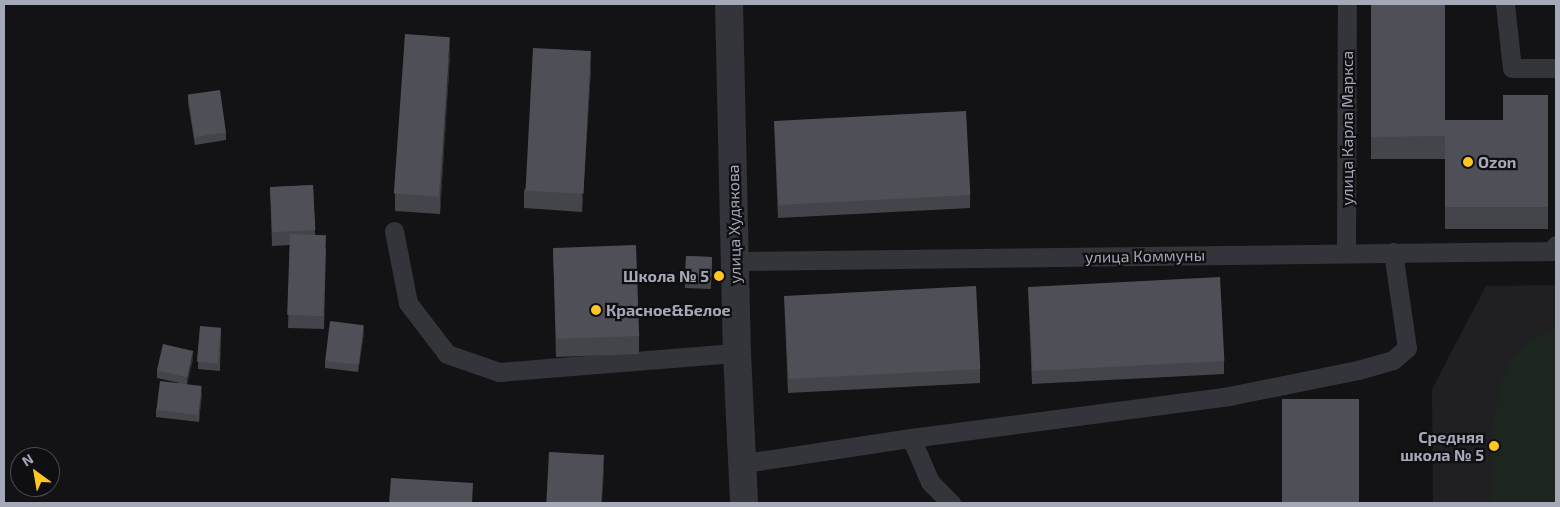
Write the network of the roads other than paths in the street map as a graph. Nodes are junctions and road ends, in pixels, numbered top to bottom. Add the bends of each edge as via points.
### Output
1 (729, 4) edge
2 (1347, 4) edge
3 (1505, 4) edge
4 (1556, 68) edge
5 (394, 231) dead end
6 (1555, 248) edge
7 (1393, 252) junction
8 (1346, 253) junction
9 (736, 261) junction
10 (737, 353) junction
11 (911, 438) junction
12 (745, 463) junction
13 (744, 503) edge
14 (951, 503) edge

1 - 9 street, улица Худякова
2 - 8 lane, улица Карла Маркса
3 - 4 lane via 1512,68
5 - 10 lane via 408,303 447,354 499,372
6 - 7 lane, улица Коммуны
7 - 8 lane, улица Коммуны
7 - 11 lane via 1407,348 1393,360 1230,396
8 - 9 lane, улица Коммуны
9 - 10 street, улица Худякова
10 - 12 street, улица Худякова
11 - 12 lane
11 - 14 lane via 930,482
12 - 13 street, улица Худякова

